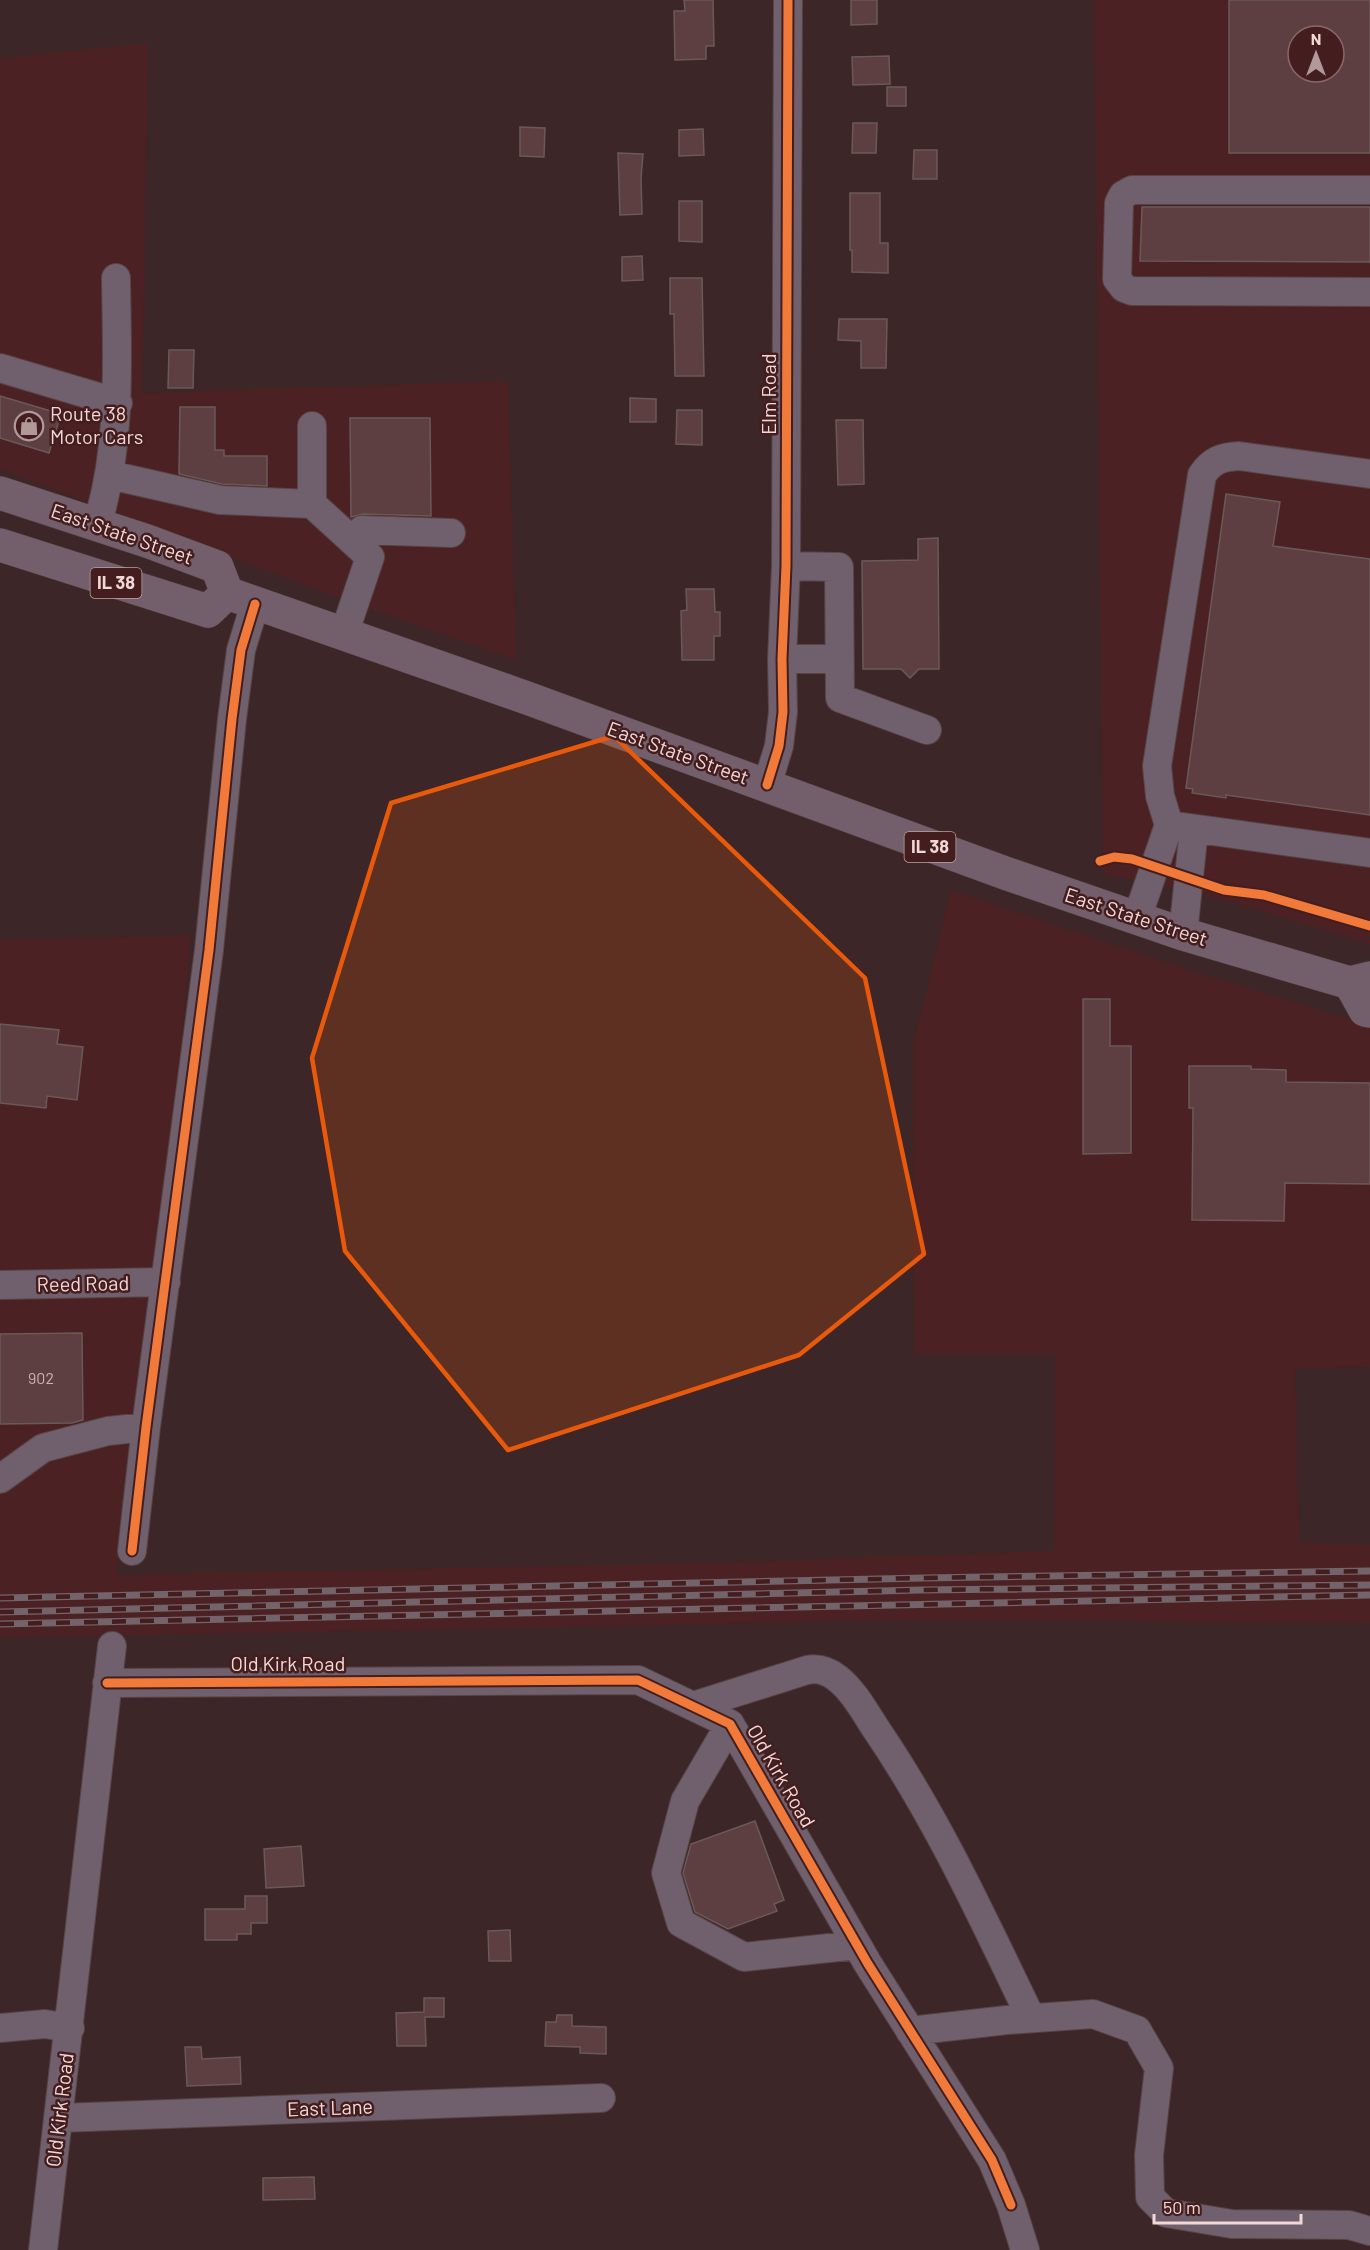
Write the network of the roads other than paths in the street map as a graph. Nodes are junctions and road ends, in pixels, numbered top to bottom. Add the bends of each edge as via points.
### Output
1 (788, 0) edge
2 (1370, 190) edge
3 (116, 278) dead end
4 (1370, 292) edge
5 (0, 368) edge
6 (118, 403) junction
7 (312, 426) dead end
8 (1370, 474) edge
9 (110, 475) junction
10 (0, 493) edge
11 (312, 504) junction
12 (97, 525) junction
13 (451, 533) dead end
14 (353, 541) junction
15 (0, 545) edge
16 (786, 566) junction
17 (241, 599) junction
18 (344, 634) junction
19 (782, 659) junction
20 (839, 659) junction
21 (927, 730) dead end
22 (767, 785) junction
23 (1182, 827) junction
24 (1370, 853) edge
25 (1137, 918) junction
26 (1183, 933) junction
27 (1360, 981) edge
28 (1370, 1011) edge
29 (166, 1282) junction
30 (0, 1285) edge
31 (146, 1427) junction
32 (0, 1479) edge
33 (132, 1551) dead end
34 (112, 1646) dead end
35 (107, 1683) junction
36 (693, 1706) junction
37 (730, 1724) junction
38 (857, 1945) junction
39 (1031, 2018) junction
40 (0, 2028) edge
41 (70, 2028) junction
42 (910, 2031) junction
43 (601, 2098) dead end
44 (60, 2118) junction
45 (1370, 2230) edge
46 (43, 2250) edge
47 (1025, 2250) edge

1 - 16 street, Elm Road
2 - 4 street via 1132,190 1119,203 1117,279 1132,291
3 - 6 street
5 - 6 street
6 - 9 street
7 - 11 street
8 - 23 street via 1239,456 1221,457 1208,465 1202,475 1157,766 1160,796
9 - 11 street via 220,500
9 - 12 street
10 - 12 main road, East State Street / IL 38
11 - 14 street
12 - 17 main road, East State Street / IL 38 via 218,567
13 - 14 street via 362,530
14 - 18 street via 370,557
15 - 17 main road, IL 38 via 208,611
16 - 19 street, Elm Road
16 - 20 street via 839,567
17 - 18 main road, East State Street / IL 38
17 - 29 street via 241,650 209,950
18 - 22 main road, East State Street / IL 38
19 - 20 street
19 - 22 street, Elm Road via 779,746
20 - 21 street via 840,698
22 - 25 main road, East State Street / IL 38
23 - 24 street
23 - 25 street
23 - 26 street
25 - 26 main road, East State Street / IL 38
26 - 27 main road, East State Street / IL 38
27 - 28 main road, IL 38 via 1365,1010
29 - 30 street, Reed Road
29 - 31 street
31 - 32 street via 108,1431 43,1448
31 - 33 street
34 - 35 street, Old Kirk Road
35 - 36 street, Old Kirk Road via 638,1680
35 - 41 street, Old Kirk Road
36 - 37 street, Old Kirk Road
36 - 39 street via 807,1670 837,1678 851,1692 904,1770
37 - 38 street, Old Kirk Road
37 - 38 street via 685,1801 666,1873 681,1923 744,1957
38 - 42 street, Old Kirk Road
39 - 42 street
39 - 45 street via 1094,2014 1137,2030 1159,2068 1149,2155 1150,2197 1166,2213 1232,2224 1349,2225
40 - 41 street via 45,2024
41 - 44 street, Old Kirk Road
42 - 47 street, Old Kirk Road via 992,2160
43 - 44 street, East Lane
44 - 46 street, Old Kirk Road

